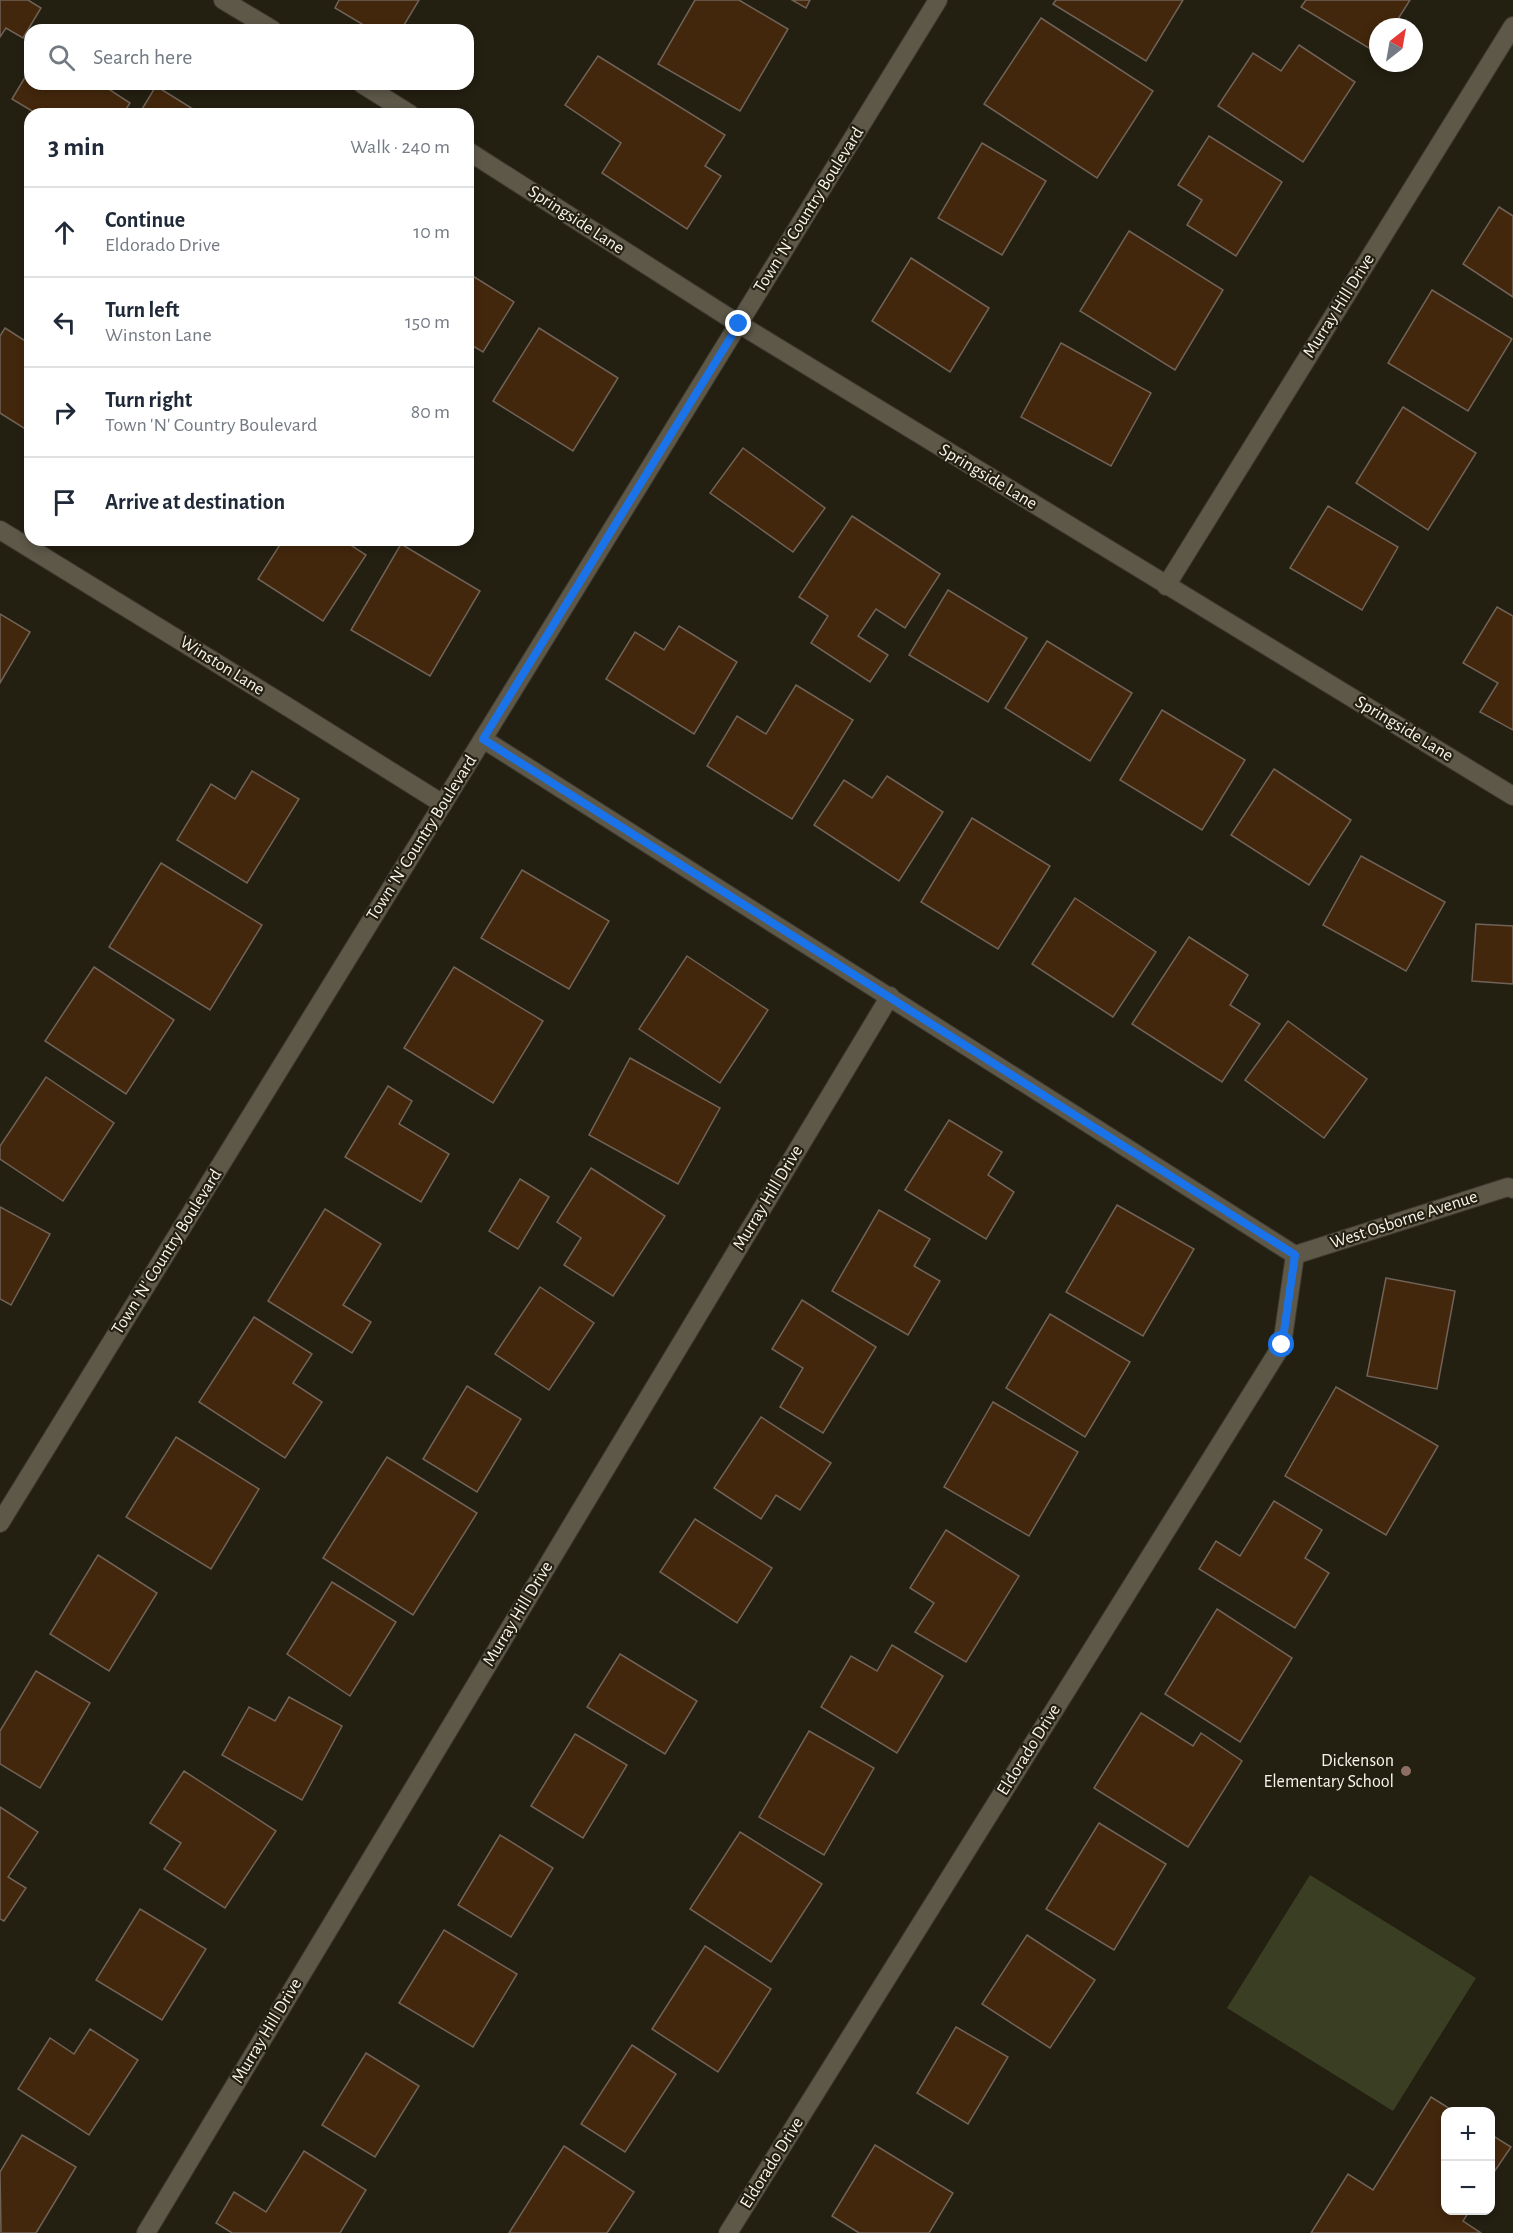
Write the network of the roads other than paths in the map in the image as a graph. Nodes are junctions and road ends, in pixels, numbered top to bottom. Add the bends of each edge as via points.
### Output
1 (938, 0) edge
2 (234, 3) edge
3 (264, 24) edge
4 (1513, 26) edge
5 (372, 90) edge
6 (400, 108) edge
7 (474, 155) edge
8 (739, 324) junction
9 (0, 530) edge
10 (24, 545) edge
11 (26, 546) edge
12 (1166, 585) junction
13 (483, 739) junction
14 (1513, 795) edge
15 (442, 804) junction
16 (890, 996) junction
17 (1513, 1189) edge
18 (1295, 1255) junction
19 (0, 1523) edge
20 (146, 2233) edge
21 (728, 2233) edge

1 - 8 street, Town 'N' Country Boulevard
2 - 3 street
4 - 12 street, Murray Hill Drive
5 - 6 street
7 - 8 street, Springside Lane
8 - 12 street, Springside Lane
8 - 13 street, Town 'N' Country Boulevard
9 - 10 street, Winston Lane
11 - 15 street, Winston Lane
12 - 14 street, Springside Lane
13 - 15 street, Town 'N' Country Boulevard
13 - 16 street
15 - 19 street, Town 'N' Country Boulevard
16 - 18 street
16 - 20 street, Murray Hill Drive
17 - 18 street, West Osborne Avenue via 1508,1187
18 - 21 street, Eldorado Drive via 1282,1345

